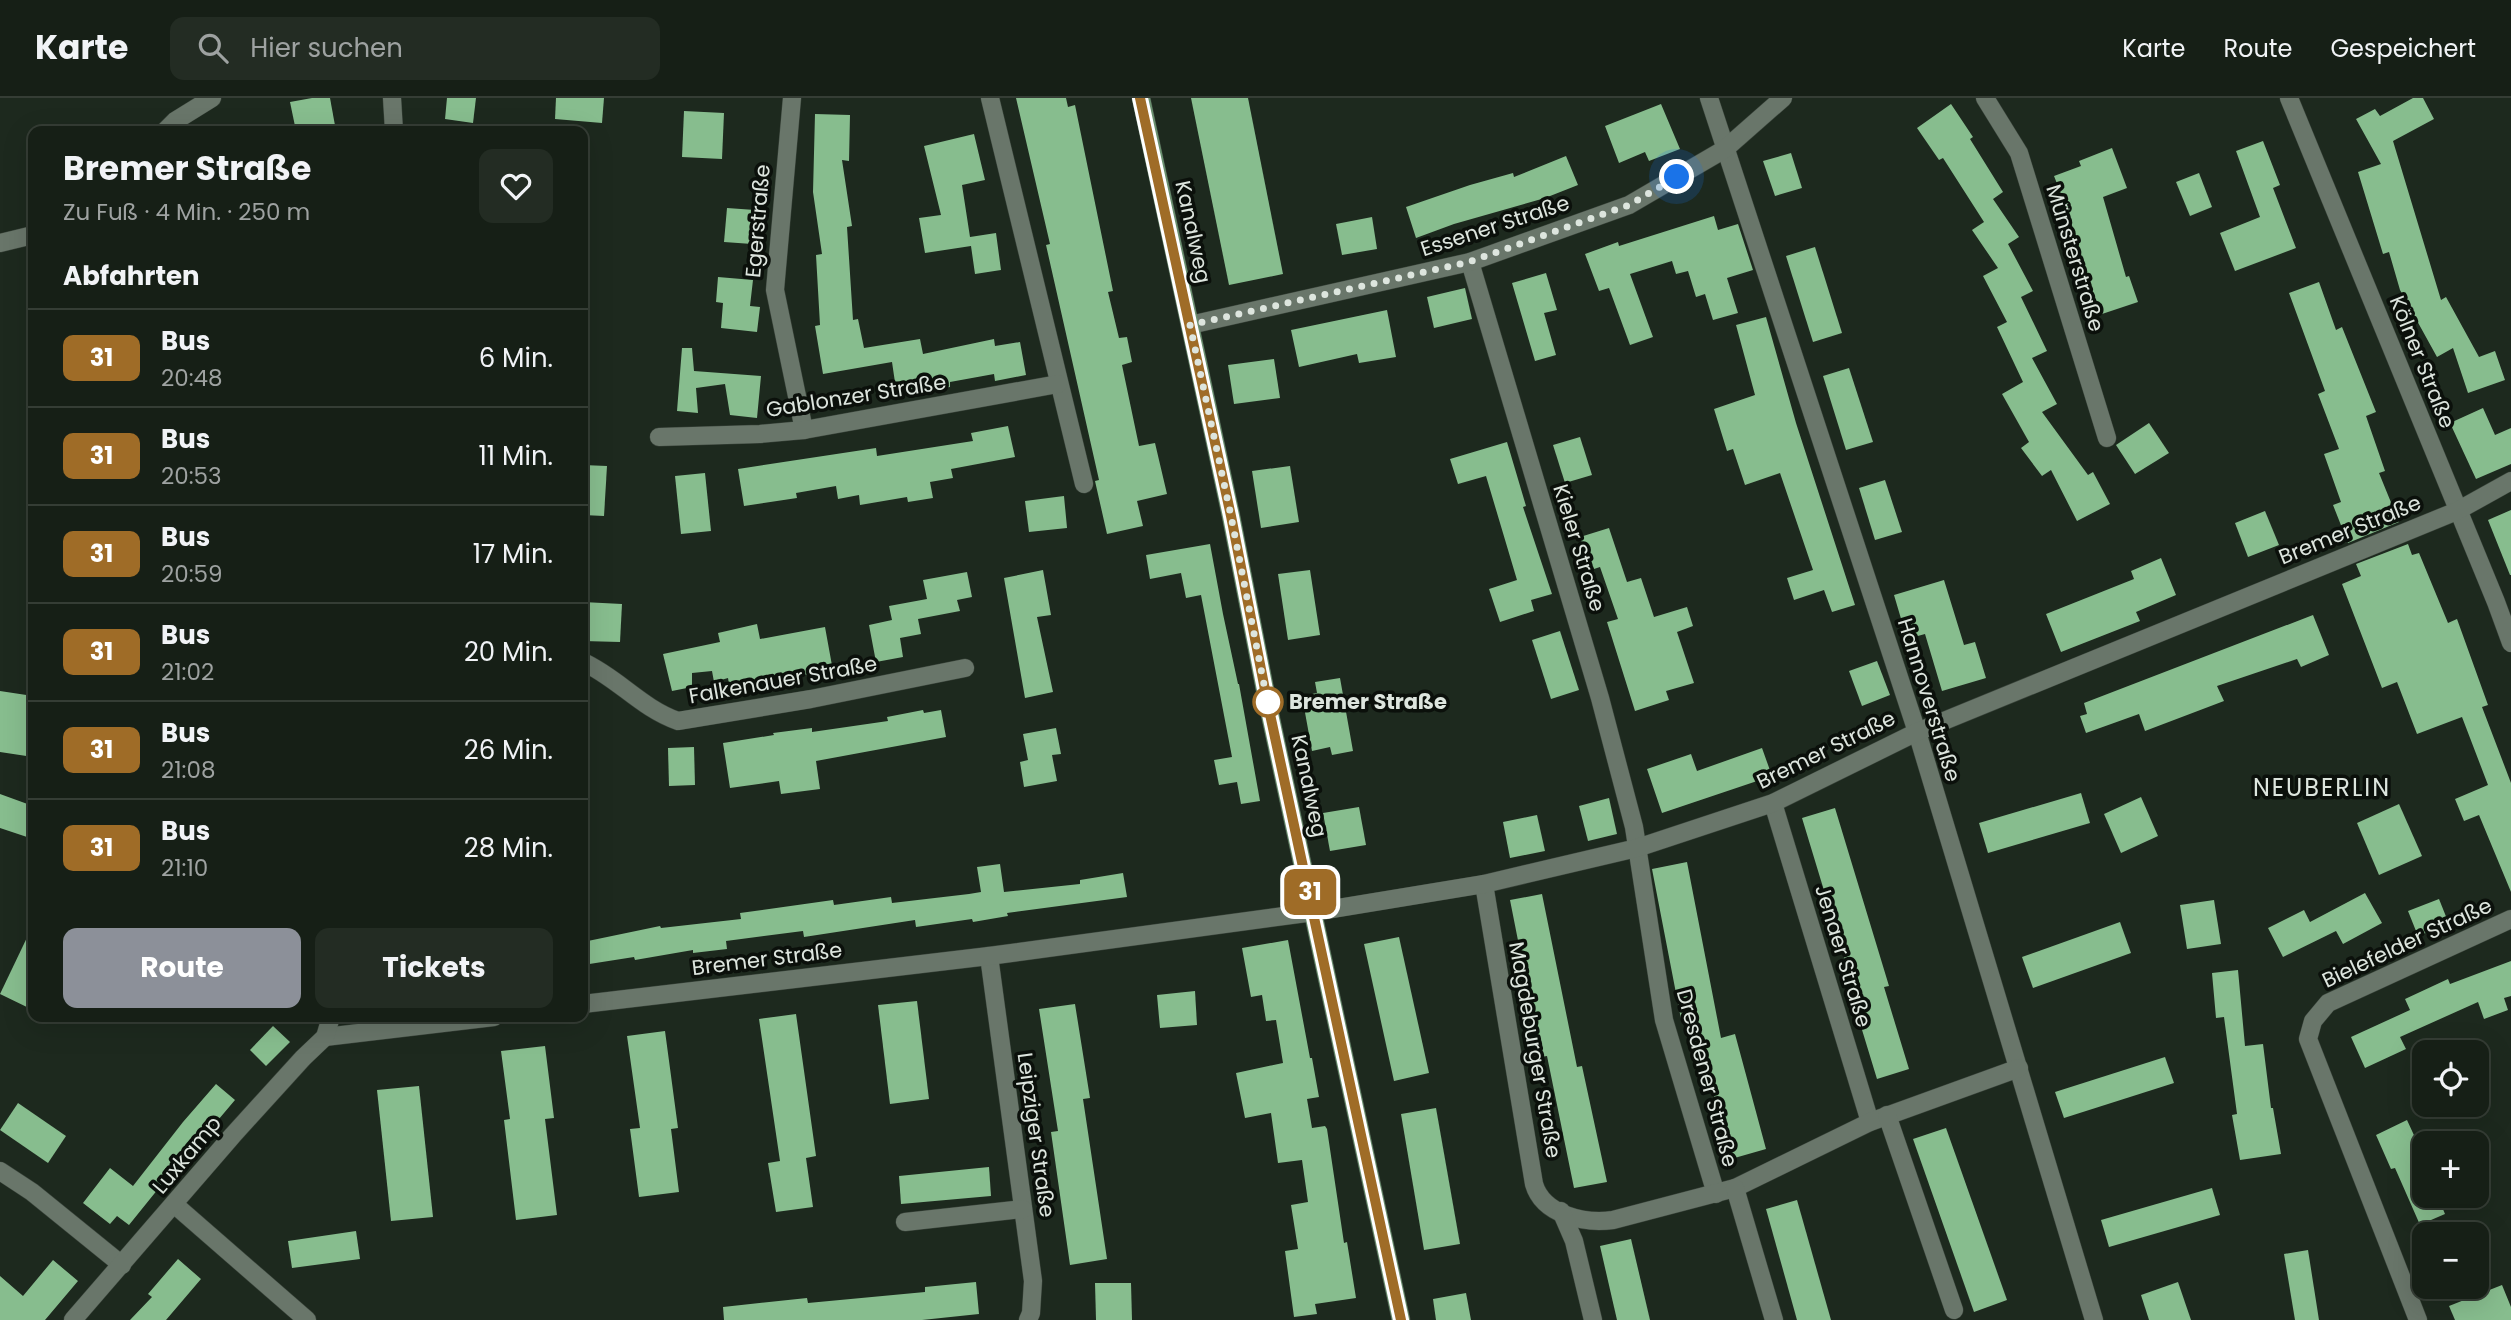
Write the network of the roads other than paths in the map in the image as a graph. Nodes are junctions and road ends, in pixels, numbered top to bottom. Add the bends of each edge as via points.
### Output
1 (212, 98) edge
2 (392, 98) edge
3 (792, 98) edge
4 (990, 98) edge
5 (1140, 98) edge
6 (1709, 98) edge
7 (1783, 98) edge
8 (1985, 98) edge
9 (2289, 98) edge
10 (170, 126) edge
11 (394, 126) edge
12 (1725, 149) junction
13 (28, 236) edge
14 (0, 243) edge
15 (1469, 262) junction
16 (1190, 325) junction
17 (1058, 384) junction
18 (804, 430) junction
19 (659, 437) dead end
20 (2107, 438) dead end
21 (2511, 481) edge
22 (1084, 484) dead end
23 (2457, 511) junction
24 (2511, 643) edge
25 (588, 664) edge
26 (965, 668) dead end
27 (1917, 732) junction
28 (1773, 803) junction
29 (1637, 848) junction
30 (1484, 884) junction
31 (1314, 912) junction
32 (2511, 919) edge
33 (989, 956) junction
34 (588, 1003) edge
35 (330, 1022) edge
36 (452, 1022) edge
37 (325, 1037) junction
38 (2019, 1069) junction
39 (1887, 1115) junction
40 (1870, 1122) junction
41 (0, 1171) edge
42 (1735, 1188) junction
43 (1716, 1194) junction
44 (175, 1205) junction
45 (1023, 1209) junction
46 (1561, 1211) junction
47 (905, 1222) dead end
48 (122, 1265) junction
49 (1954, 1310) dead end
50 (74, 1320) edge
51 (307, 1320) edge
52 (1028, 1320) edge
53 (1401, 1320) edge
54 (1593, 1320) edge
55 (1774, 1320) edge
56 (2094, 1320) edge
57 (2418, 1320) edge

1 - 10 street
2 - 11 street
3 - 18 street, Egerstraße via 775,290
4 - 17 street
5 - 16 street, Kanalweg
6 - 12 street, Hannoverstraße
7 - 12 street, Essener Straße
8 - 20 street, Münsterstraße via 2019,153
9 - 23 street, Kölner Straße
12 - 15 street, Essener Straße via 1629,205
12 - 27 street, Hannoverstraße
13 - 14 street
15 - 16 street, Essener Straße
15 - 29 street, Kieler Straße via 1600,698
16 - 31 street, Kanalweg
17 - 18 street, Gablonzer Straße
17 - 22 street
18 - 19 street, Gablonzer Straße
21 - 23 street, Bremer Straße
23 - 24 street, Kölner Straße
23 - 27 street, Bremer Straße
25 - 26 street, Falkenauer Straße via 658,714 678,721
27 - 28 street, Bremer Straße
27 - 38 street, Hannoverstraße
28 - 29 street, Bremer Straße
28 - 40 street, Jenaer Straße
29 - 30 street, Bremer Straße
29 - 43 street, Dresdener Straße via 1664,1020
30 - 31 street, Bremer Straße
30 - 46 street, Magdeburger Straße via 1534,1184 1542,1200
31 - 33 street, Bremer Straße
31 - 53 street, Kanalweg
32 - 57 street, Bielefelder Straße via 2328,1003 2308,1039
33 - 34 street, Bremer Straße
33 - 45 street, Leipziger Straße
35 - 37 street, Luxkamp
36 - 37 street
37 - 44 street, Luxkamp
38 - 39 street, Magdeburger Straße
38 - 56 street, Hannoverstraße
39 - 40 street, Magdeburger Straße
39 - 49 street
40 - 42 street, Magdeburger Straße
41 - 48 street
42 - 43 street, Magdeburger Straße
42 - 55 street, Dresdener Straße
43 - 46 street, Magdeburger Straße via 1603,1222
44 - 48 street, Luxkamp
44 - 51 street
45 - 47 street
45 - 52 street, Leipziger Straße via 1033,1281
46 - 54 street, Magdeburger Straße via 1574,1241
48 - 50 street, Luxkamp

